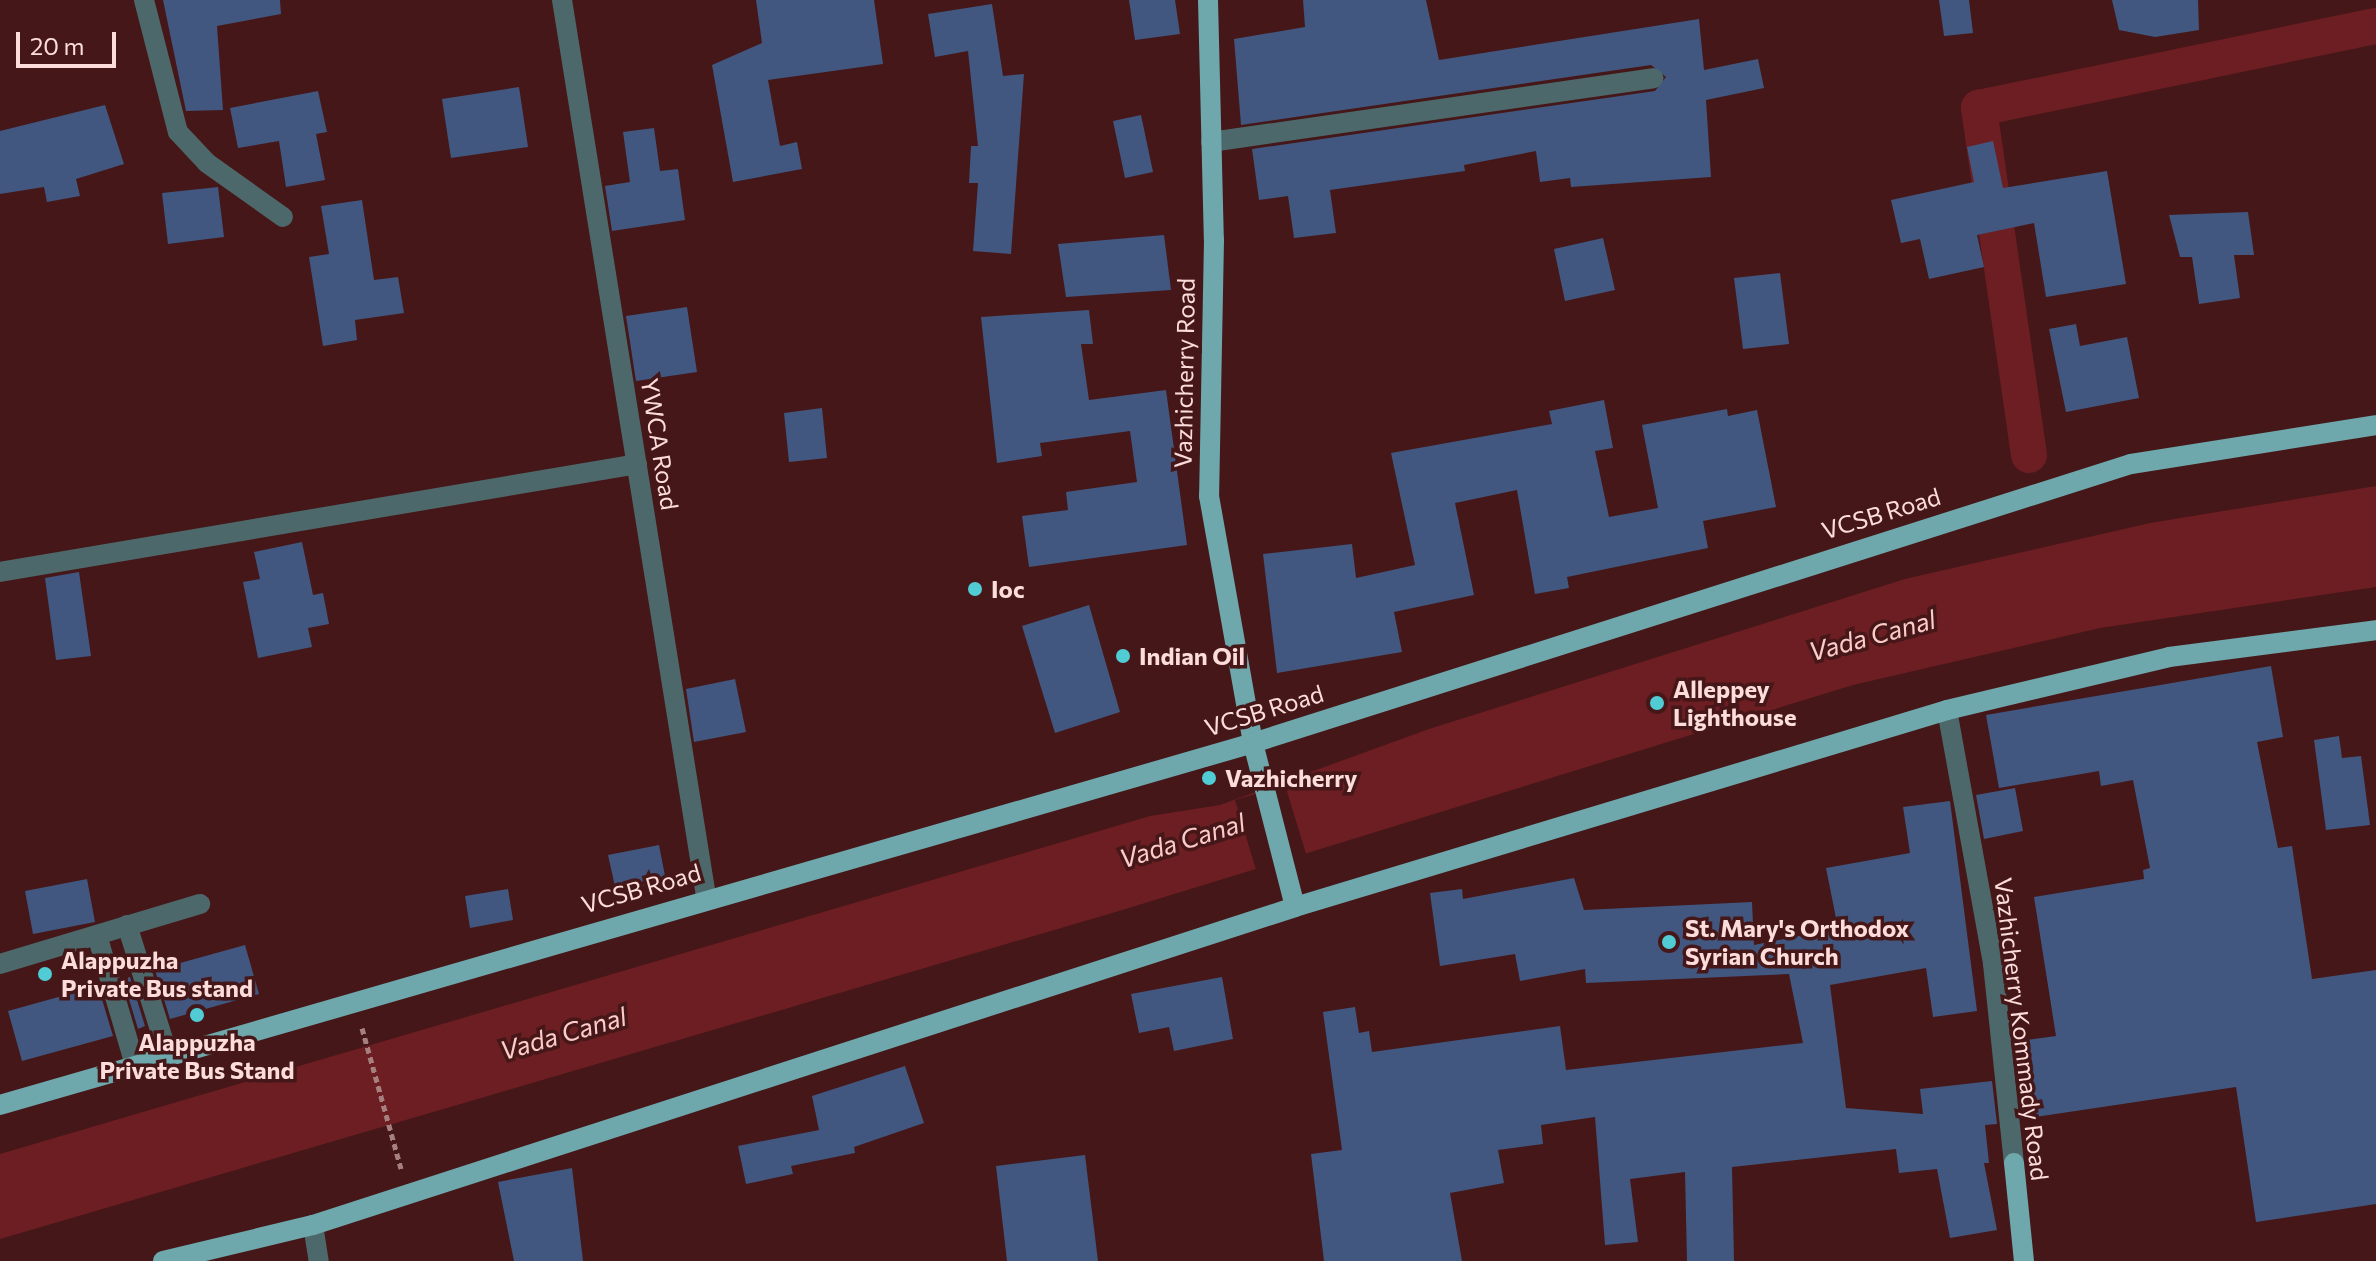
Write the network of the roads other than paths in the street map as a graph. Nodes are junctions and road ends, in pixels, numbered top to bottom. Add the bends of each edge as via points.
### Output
1 (144, 0) edge
2 (562, 0) edge
3 (1208, 0) edge
4 (1653, 78) dead end
5 (1211, 142) junction
6 (283, 217) dead end
7 (2376, 425) edge
8 (637, 464) junction
9 (0, 572) edge
10 (2376, 630) edge
11 (1947, 710) junction
12 (1253, 743) junction
13 (706, 896) junction
14 (200, 904) dead end
15 (1295, 907) junction
16 (127, 925) junction
17 (97, 935) junction
18 (0, 964) edge
19 (168, 1055) junction
20 (135, 1065) junction
21 (1, 1100) edge
22 (2014, 1163) joint
23 (313, 1225) junction
24 (163, 1261) edge
25 (319, 1261) edge
26 (2024, 1261) edge

1 - 6 street via 178,132 207,163
2 - 8 street, YWCA Road
3 - 5 main road, Vazhicherry Road
4 - 5 street
5 - 12 main road, Vazhicherry Road via 1207,471
7 - 12 main road, VCSB Road via 2131,464
8 - 9 street
8 - 13 street, YWCA Road
10 - 11 main road via 2169,657
11 - 15 main road
11 - 22 street, Vazhicherry Kommady Road via 1993,964
12 - 13 main road, VCSB Road
12 - 15 main road, Vazhicherry Road
13 - 19 main road, VCSB Road
14 - 16 street
15 - 23 main road
16 - 17 street
16 - 19 street
17 - 18 street
17 - 20 street
19 - 20 main road, VCSB Road
20 - 21 main road, VCSB Road
22 - 26 main road, Vazhicherry Kommady Road
23 - 24 main road
23 - 25 street

